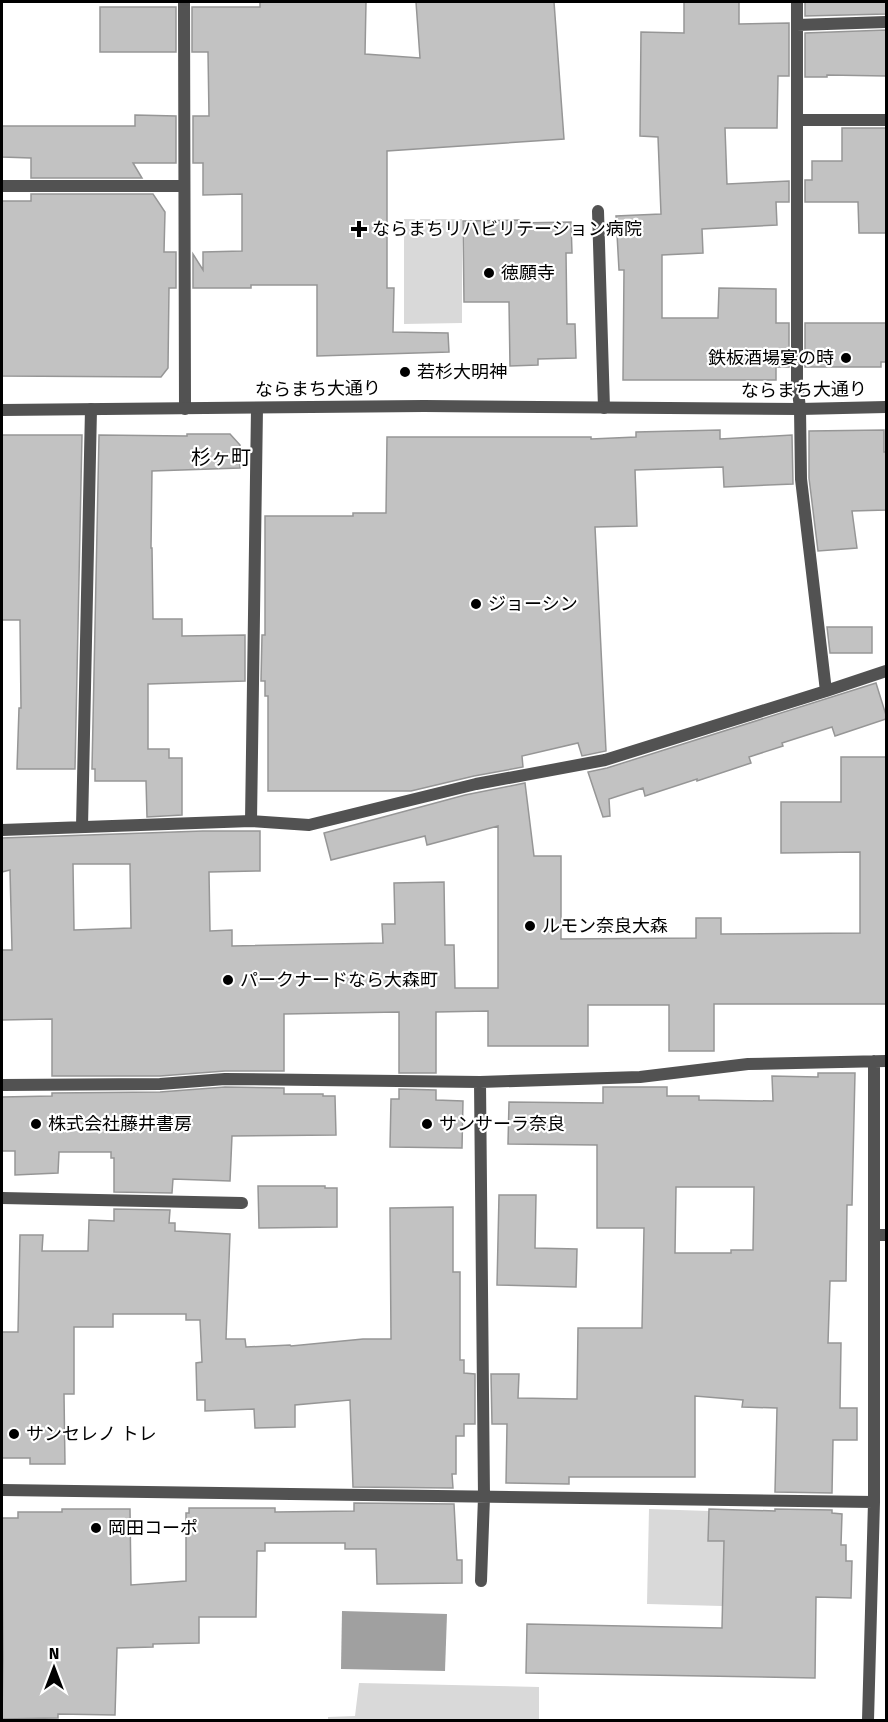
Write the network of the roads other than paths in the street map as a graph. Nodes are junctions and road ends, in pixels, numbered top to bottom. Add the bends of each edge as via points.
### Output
1 (184, 2) edge
2 (797, 2) edge
3 (886, 22) edge
4 (797, 25) junction
5 (798, 120) junction
6 (886, 120) edge
7 (2, 186) edge
8 (184, 186) junction
9 (598, 211) dead end
10 (886, 406) edge
11 (257, 408) junction
12 (604, 408) junction
13 (91, 409) junction
14 (185, 409) junction
15 (800, 409) junction
16 (2, 410) edge
17 (886, 671) edge
18 (825, 691) junction
19 (251, 821) junction
20 (82, 827) junction
21 (2, 830) edge
22 (880, 1061) edge
23 (480, 1082) junction
24 (2, 1085) edge
25 (2, 1198) edge
26 (242, 1203) dead end
27 (880, 1235) edge
28 (2, 1490) edge
29 (484, 1497) junction
30 (874, 1502) junction
31 (481, 1581) dead end
32 (868, 1720) edge

1 - 8 street
2 - 4 street
3 - 4 street
4 - 5 street
5 - 6 street
5 - 15 street
7 - 8 street
8 - 14 street
9 - 12 street
10 - 15 street, ならまち大通り
11 - 12 street, ならまち大通り
11 - 14 street, ならまち大通り
11 - 19 street
12 - 15 street, ならまち大通り
13 - 14 street, ならまち大通り
13 - 16 street, ならまち大通り
13 - 20 street
15 - 18 street via 801,479
17 - 18 street
18 - 19 street via 605,760 476,783 309,825
19 - 20 street
20 - 21 street
22 - 23 street via 748,1064 640,1077
22 - 27 street
23 - 24 street via 225,1079 160,1084
23 - 29 street
25 - 26 street
27 - 30 street
28 - 29 street
29 - 30 street
29 - 31 street
30 - 32 street

